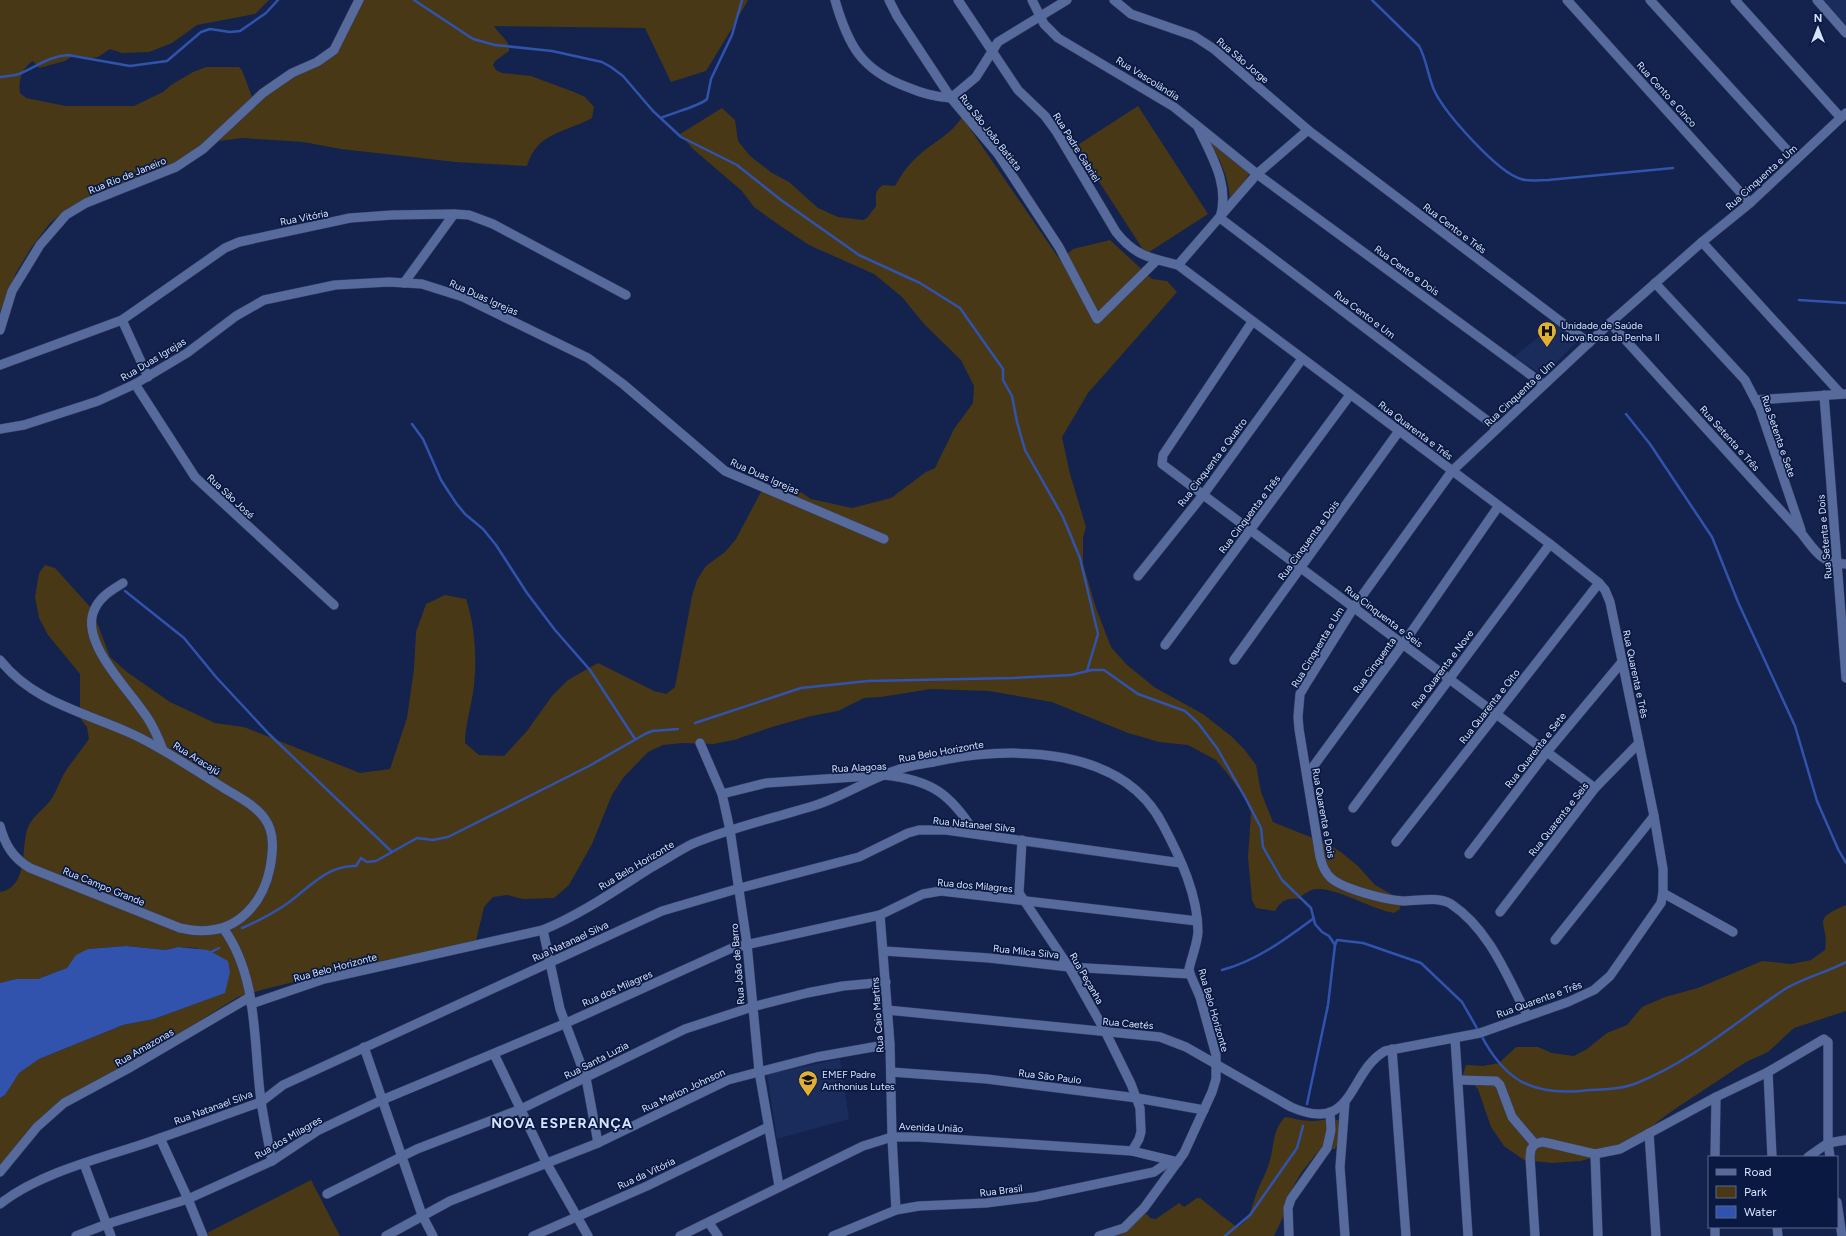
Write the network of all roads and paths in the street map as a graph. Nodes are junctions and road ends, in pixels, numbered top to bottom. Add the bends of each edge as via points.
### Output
1 (359, 0) edge
2 (835, 0) edge
3 (889, 0) edge
4 (958, 0) edge
5 (1032, 0) edge
6 (1067, 0) edge
7 (1114, 0) edge
8 (1567, 0) edge
9 (1650, 0) edge
10 (1735, 0) edge
11 (1817, 0) edge
12 (1040, 17) junction
13 (1846, 33) edge
14 (992, 50) junction
15 (951, 98) junction
16 (1843, 116) edge
17 (1196, 124) junction
18 (1308, 130) junction
19 (1796, 160) junction
20 (1257, 174) junction
21 (1750, 203) junction
22 (454, 214) junction
23 (1220, 218) junction
24 (1702, 242) junction
25 (1157, 260) junction
26 (1178, 266) junction
27 (404, 283) junction
28 (1655, 283) junction
29 (626, 295) dead end
30 (122, 320) junction
31 (1252, 322) junction
32 (1610, 322) junction
33 (0, 330) edge
34 (1589, 343) junction
35 (1302, 359) junction
36 (0, 365) edge
37 (148, 377) junction
38 (135, 384) junction
39 (1543, 384) junction
40 (1843, 394) edge
41 (1350, 395) junction
42 (1824, 395) junction
43 (1756, 400) junction
44 (0, 428) edge
45 (1497, 428) junction
46 (1399, 431) junction
47 (1452, 471) junction
48 (1203, 495) junction
49 (1498, 507) junction
50 (1250, 530) junction
51 (1802, 534) junction
52 (884, 539) dead end
53 (1550, 544) junction
54 (1841, 564) edge
55 (1302, 568) junction
56 (1138, 576) dead end
57 (123, 583) dead end
58 (1599, 583) junction
59 (334, 605) dead end
60 (1354, 607) junction
61 (1403, 644) junction
62 (1164, 645) dead end
63 (0, 660) edge
64 (1234, 660) dead end
65 (1622, 662) junction
66 (1846, 678) edge
67 (1448, 679) junction
68 (1496, 715) junction
69 (700, 743) dead end
70 (1639, 743) junction
71 (163, 750) junction
72 (1303, 751) joint
73 (1546, 753) junction
74 (884, 775) junction
75 (1307, 775) junction
76 (1595, 788) junction
77 (722, 794) junction
78 (1353, 808) dead end
79 (1654, 816) junction
80 (0, 826) edge
81 (730, 830) junction
82 (975, 833) junction
83 (1022, 840) junction
84 (1396, 842) dead end
85 (1469, 854) dead end
86 (1181, 863) junction
87 (740, 888) junction
88 (1664, 894) junction
89 (1022, 900) junction
90 (1500, 912) dead end
91 (880, 914) junction
92 (1197, 921) junction
93 (223, 928) junction
94 (543, 930) junction
95 (1733, 932) dead end
96 (1555, 940) dead end
97 (747, 944) junction
98 (884, 951) junction
99 (550, 964) junction
100 (1069, 967) junction
101 (1190, 974) junction
102 (886, 982) junction
103 (250, 1001) junction
104 (752, 1007) junction
105 (887, 1010) junction
106 (1528, 1016) junction
107 (564, 1024) junction
108 (1106, 1033) junction
109 (1455, 1039) junction
110 (890, 1044) junction
111 (364, 1047) junction
112 (1392, 1049) junction
113 (494, 1054) junction
114 (1217, 1066) junction
115 (759, 1071) junction
116 (892, 1072) junction
117 (1768, 1072) junction
118 (586, 1078) junction
119 (1458, 1080) junction
120 (1716, 1097) junction
121 (1137, 1098) junction
122 (382, 1100) junction
123 (261, 1102) junction
124 (1345, 1102) junction
125 (521, 1109) junction
126 (1204, 1110) junction
127 (1330, 1112) junction
128 (768, 1127) junction
129 (1649, 1133) junction
130 (892, 1137) junction
131 (160, 1138) junction
132 (1846, 1140) edge
133 (1828, 1142) junction
134 (598, 1143) junction
135 (1535, 1144) junction
136 (1132, 1151) junction
137 (1595, 1154) junction
138 (401, 1156) junction
139 (1715, 1156) edge
140 (1772, 1156) edge
141 (1809, 1156) edge
142 (1830, 1156) edge
143 (272, 1161) junction
144 (1174, 1162) junction
145 (84, 1164) junction
146 (547, 1164) junction
147 (0, 1172) edge
148 (779, 1186) junction
149 (327, 1194) dead end
150 (188, 1199) junction
151 (0, 1204) edge
152 (1838, 1209) edge
153 (896, 1210) junction
154 (422, 1215) junction
155 (579, 1217) junction
156 (709, 1223) junction
157 (107, 1224) junction
158 (76, 1236) edge
159 (111, 1236) edge
160 (203, 1236) edge
161 (386, 1236) edge
162 (433, 1236) edge
163 (532, 1236) edge
164 (588, 1236) edge
165 (680, 1236) edge
166 (718, 1236) edge
167 (833, 1236) edge
168 (1099, 1236) edge
169 (1289, 1236) edge
170 (1345, 1236) edge
171 (1406, 1236) edge
172 (1468, 1236) edge
173 (1535, 1236) edge
174 (1598, 1236) edge
175 (1656, 1236) edge
176 (1842, 1236) edge

1 - 33 street, Rua Rio de Janeiro via 334,50 317,62 292,73 263,93 203,149 176,167 86,203 66,215 40,245 12,290
2 - 15 street via 848,38 869,68 898,84 924,94
3 - 15 street, Rua São João Batista
4 - 14 street, Rua Padre Gabriel
5 - 12 street, Rua Vascolândia
6 - 12 street
7 - 18 street, Rua São Jorge via 1131,14 1194,36 1209,45
8 - 21 street, Rua Cento e Cinco
9 - 19 street
10 - 16 street
11 - 13 street
12 - 14 street via 998,42
12 - 17 street, Rua Vascolândia via 1058,38 1143,87
14 - 15 street via 976,77
14 - 25 street, Rua Padre Gabriel via 1018,90 1045,116 1056,131 1126,245 1137,253
15 - 25 street, Rua São João Batista via 998,154 1060,247 1097,319
16 - 19 street, Rua Cinquenta e Um
17 - 20 street, Rua Vascolândia
17 - 23 street via 1213,159 1223,188 1224,202
18 - 20 street
18 - 34 street, Rua Cento e Três
19 - 21 street, Rua Cinquenta e Um
20 - 23 street
20 - 39 street, Rua Cento e Dois
21 - 24 street, Rua Cinquenta e Um
22 - 27 street
22 - 29 street, Rua Vitória via 469,215 493,224
22 - 30 street, Rua Vitória via 350,218 239,242 225,248
23 - 26 street
23 - 45 street, Rua Cento e Um
24 - 28 street, Rua Cinquenta e Um
24 - 40 street
25 - 26 street, Rua Padre Gabriel
26 - 31 street, Rua Quarenta e Três
27 - 37 street, Rua Duas Igrejas via 335,285 264,300 236,316 187,353
27 - 52 street, Rua Duas Igrejas via 422,284 463,298 588,358 623,384 725,471
28 - 32 street, Rua Cinquenta e Um
28 - 43 street, Rua Setenta e Sete via 1745,380
30 - 36 street, Rua Vitória
30 - 37 street
31 - 35 street, Rua Quarenta e Três
31 - 48 street, Rua Cinquenta e Seis via 1161,461 1164,467
32 - 34 street, Rua Cinquenta e Um
32 - 51 street, Rua Setenta e Três
34 - 39 street, Rua Cinquenta e Um
35 - 41 street, Rua Quarenta e Três
35 - 48 street, Rua Cinquenta e Quatro
37 - 38 street, Rua Duas Igrejas
38 - 44 street, Rua Duas Igrejas via 91,404 24,425
38 - 59 street, Rua São José via 195,477
39 - 45 street, Rua Cinquenta e Um
40 - 42 street
41 - 46 street, Rua Quarenta e Três
41 - 50 street, Rua Cinquenta e Três
42 - 43 street
42 - 54 street, Rua Setenta e Dois
43 - 51 street, Rua Setenta e Sete
45 - 47 street, Rua Cinquenta e Um
46 - 47 street, Rua Quarenta e Três
46 - 55 street, Rua Cinquenta e Dois
47 - 49 street, Rua Quarenta e Três
47 - 60 street, Rua Cinquenta e Um
48 - 50 street, Rua Cinquenta e Seis
48 - 56 street, Rua Cinquenta e Quatro
49 - 53 street, Rua Quarenta e Três
49 - 61 street, Rua Cinquenta
50 - 55 street, Rua Cinquenta e Seis
50 - 62 street, Rua Cinquenta e Três
51 - 54 street, Rua Setenta e Três via 1821,557 1830,563
53 - 58 street, Rua Quarenta e Três
53 - 67 street, Rua Quarenta e Nove
54 - 66 street, Rua Setenta e Dois
55 - 60 street, Rua Cinquenta e Seis
55 - 64 street, Rua Cinquenta e Dois
57 - 71 street via 103,596 98,603 93,613 94,639 106,661 150,722
58 - 65 street, Rua Quarenta e Três via 1610,602
58 - 68 street, Rua Quarenta e Oito
60 - 61 street, Rua Cinquenta e Seis
60 - 72 street, Rua Cinquenta e Um via 1300,694 1298,717
61 - 67 street, Rua Cinquenta e Seis
61 - 75 street, Rua Cinquenta
63 - 71 street, Rua Aracajú via 9,672 56,704 116,727
65 - 70 street, Rua Quarenta e Três
65 - 73 street, Rua Quarenta e Sete
67 - 68 street, Rua Cinquenta e Seis
67 - 78 street, Rua Quarenta e Nove
68 - 73 street, Rua Cinquenta e Seis
68 - 84 street, Rua Quarenta e Oito
69 - 77 street, Rua João de Barro
70 - 76 street, Rua Quarenta e Seis
70 - 79 street, Rua Quarenta e Três
71 - 93 street, Rua Aracajú via 258,810 270,830 272,857 266,886 250,910 239,920
72 - 75 street, Rua Quarenta e Dois
73 - 76 street, Rua Cinquenta e Seis
73 - 85 street, Rua Quarenta e Sete
74 - 77 street, Rua Alagoas via 766,783
74 - 81 street, Rua Belo Horizonte via 817,805
74 - 82 street, Rua Alagoas via 916,780 928,785 950,801
74 - 86 street, Rua Belo Horizonte via 910,766 990,753 1029,752 1072,760 1109,773 1147,800 1158,816
75 - 106 street, Rua Quarenta e Dois via 1320,857 1330,878 1339,884 1380,898 1402,901 1437,900 1449,903 1464,914 1493,950
76 - 90 street, Rua Quarenta e Seis
77 - 81 street, Rua João de Barro
79 - 88 street, Rua Quarenta e Três via 1663,869
79 - 96 street
80 - 93 street, Rua Campo Grande via 11,852 30,868 180,928 194,931
81 - 87 street, Rua João de Barro
81 - 94 street, Rua Belo Horizonte via 677,853 568,919
82 - 83 street, Rua Natanael Silva
82 - 87 street, Rua Natanael Silva via 919,830 859,856
83 - 86 street, Rua Natanael Silva
83 - 89 street, Rua Peçanha via 1019,887
86 - 92 street, Rua Belo Horizonte
87 - 97 street, Rua João de Barro
87 - 99 street, Rua Natanael Silva via 662,911
88 - 95 street
88 - 106 street, Rua Quarenta e Três via 1656,910 1603,984 1583,996
89 - 91 street, Rua dos Milagres via 932,891
89 - 92 street, Rua dos Milagres
89 - 100 street, Rua Peçanha
91 - 97 street, Rua dos Milagres
91 - 98 street, Rua Caio Martins
92 - 101 street, Rua Belo Horizonte via 1198,933
93 - 103 street via 240,958 248,981
94 - 99 street
94 - 103 street, Rua Belo Horizonte via 324,979
97 - 104 street, Rua João de Barro
97 - 107 street, Rua dos Milagres via 718,954
98 - 100 street, Rua Milca Silva
98 - 102 street, Rua Caio Martins
99 - 107 street
99 - 111 street, Rua Natanael Silva
100 - 101 street, Rua Milca Silva
100 - 108 street, Rua Peçanha
101 - 114 street, Rua Belo Horizonte via 1214,1044
102 - 104 street, Rua Santa Luzia via 825,989
102 - 105 street, Rua Caio Martins
103 - 123 street
103 - 147 street, Rua Amazonas via 64,1103 37,1127
104 - 115 street, Rua João de Barro
104 - 118 street, Rua Santa Luzia via 665,1038
105 - 108 street, Rua Caetés
105 - 110 street, Rua Caio Martins
106 - 109 street, Rua Quarenta e Três
107 - 113 street, Rua dos Milagres
107 - 118 street
108 - 114 street, Rua Caetés via 1146,1035 1173,1041
108 - 121 street, Rua Peçanha
109 - 112 street, Rua Quarenta e Três
109 - 119 street
110 - 115 street, Rua Marlon Johnson via 817,1057
110 - 116 street, Rua Caio Martins
111 - 122 street
111 - 123 street, Rua Natanael Silva via 283,1085
112 - 124 street, Rua Quarenta e Três via 1378,1055 1372,1061
112 - 171 street
113 - 122 street, Rua dos Milagres
113 - 125 street
114 - 126 street, Rua Belo Horizonte via 1216,1079
114 - 127 street, Rua Caetés via 1304,1113
115 - 128 street, Rua João de Barro
115 - 134 street, Rua Marlon Johnson via 716,1085
116 - 121 street, Rua São Paulo via 988,1079
116 - 130 street, Rua Caio Martins
117 - 120 street
117 - 133 street via 1821,1039 1826,1040
117 - 140 street
118 - 125 street, Rua Santa Luzia
118 - 134 street
119 - 135 street via 1496,1081 1500,1085 1512,1117
119 - 172 street
120 - 129 street
120 - 139 street
121 - 126 street, Rua São Paulo
121 - 136 street, Rua Peçanha via 1142,1123 1139,1139
122 - 138 street
122 - 143 street, Rua dos Milagres via 317,1131
123 - 131 street, Rua Natanael Silva
123 - 143 street
124 - 127 street, Rua Caetés
124 - 170 street via 1340,1167
125 - 138 street, Rua Santa Luzia
125 - 146 street
126 - 144 street, Rua Belo Horizonte via 1191,1141
127 - 169 street via 1331,1130 1327,1148 1291,1199 1288,1208
128 - 148 street, Rua João de Barro
128 - 155 street, Rua da Vitória
129 - 137 street via 1620,1149
129 - 175 street
130 - 136 street, Avenida União
130 - 148 street, Avenida União via 863,1146
130 - 153 street, Rua Caio Martins
131 - 145 street, Rua Natanael Silva
131 - 150 street
132 - 133 street
133 - 141 street
133 - 142 street
134 - 146 street, Rua Marlon Johnson
135 - 137 street via 1548,1143
135 - 173 street via 1530,1157
136 - 144 street, Avenida União
137 - 174 street
138 - 149 street, Rua Santa Luzia
138 - 154 street
143 - 150 street, Rua dos Milagres
144 - 153 street, Rua Brasil via 1146,1174 1035,1197 986,1204 919,1206
144 - 168 street, Rua Belo Horizonte via 1133,1221 1114,1232
145 - 151 street, Rua Natanael Silva via 18,1191
145 - 157 street
146 - 154 street, Rua Marlon Johnson via 450,1201
146 - 155 street
148 - 156 street, Avenida União
150 - 157 street, Rua dos Milagres
150 - 160 street
152 - 176 street
153 - 167 street, Rua Brasil
154 - 161 street, Rua Marlon Johnson
154 - 162 street
155 - 163 street, Rua da Vitória
155 - 164 street
156 - 165 street, Avenida União
156 - 166 street
157 - 158 street, Rua dos Milagres
157 - 159 street

